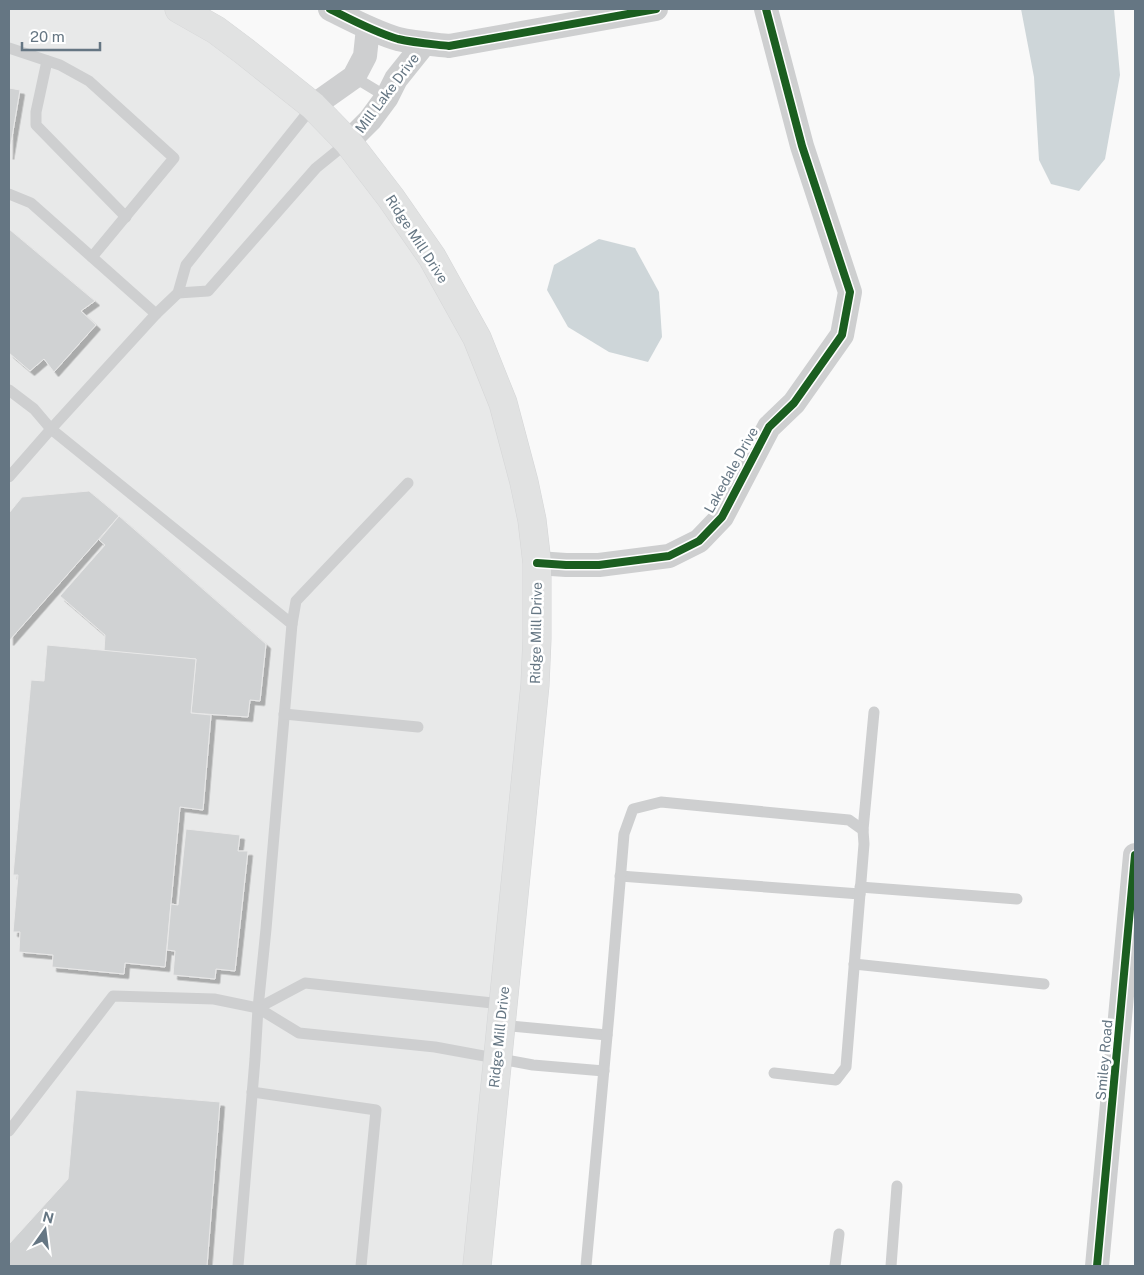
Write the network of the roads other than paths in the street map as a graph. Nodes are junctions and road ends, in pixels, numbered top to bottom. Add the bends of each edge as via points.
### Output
1 (179, 9) edge
2 (330, 9) edge
3 (766, 9) edge
4 (647, 10) edge
5 (368, 28) junction
6 (424, 44) junction
7 (9, 48) edge
8 (48, 61) junction
9 (354, 77) junction
10 (387, 97) junction
11 (313, 106) junction
12 (348, 142) junction
13 (9, 194) edge
14 (126, 217) junction
15 (92, 257) junction
16 (178, 293) junction
17 (156, 314) junction
18 (9, 390) edge
19 (51, 429) junction
20 (9, 477) edge
21 (408, 483) dead end
22 (537, 563) junction
23 (292, 624) junction
24 (874, 712) dead end
25 (284, 714) junction
26 (418, 727) dead end
27 (863, 830) junction
28 (1135, 855) edge
29 (620, 876) junction
30 (860, 890) junction
31 (1017, 899) dead end
32 (854, 964) junction
33 (1044, 984) dead end
34 (258, 1008) junction
35 (501, 1015) junction
36 (607, 1035) junction
37 (497, 1058) junction
38 (604, 1071) junction
39 (774, 1073) dead end
40 (252, 1092) junction
41 (9, 1131) edge
42 (897, 1186) dead end
43 (839, 1234) dead end
44 (238, 1266) edge
45 (361, 1266) edge
46 (477, 1266) edge
47 (586, 1266) edge
48 (835, 1266) edge
49 (891, 1266) edge
50 (1097, 1266) edge

1 - 11 main road, Ridge Mill Drive via 216,30
2 - 5 street
3 - 22 street, Lakedale Drive via 802,146 850,292 842,335 794,403 769,427 722,517 699,541 669,556 599,566
4 - 6 street via 449,46
5 - 6 street
5 - 9 street via 365,56
6 - 10 street, Mill Lake Drive via 396,79
7 - 8 lane
8 - 14 lane via 36,125
8 - 14 lane via 89,82 174,158
9 - 10 lane
9 - 11 street
10 - 12 street, Mill Lake Drive
11 - 12 main road, Ridge Mill Drive
11 - 16 lane via 186,265
12 - 16 lane via 316,168 208,291
12 - 22 main road, Ridge Mill Drive via 432,257 477,338 503,403 530,510
13 - 15 lane via 31,203
14 - 15 lane
15 - 17 lane
16 - 17 lane
17 - 19 lane
18 - 19 lane via 34,409
19 - 20 lane
19 - 23 lane
21 - 23 lane via 296,601
22 - 35 main road, Ridge Mill Drive via 535,685
23 - 25 lane
24 - 27 lane
25 - 26 lane
25 - 34 lane
27 - 29 lane via 849,820 661,802 633,809 624,834
27 - 30 lane
28 - 50 street, Smiley Road
29 - 30 lane
29 - 36 lane
30 - 31 lane
30 - 32 lane
32 - 33 lane
32 - 39 lane via 846,1067 836,1080
34 - 35 lane via 305,983
34 - 37 lane via 299,1033 435,1047
34 - 40 lane
34 - 41 lane via 214,999 113,996
35 - 36 lane
35 - 37 main road, Ridge Mill Drive
36 - 38 lane
37 - 38 lane via 533,1065
37 - 46 main road, Ridge Mill Drive
38 - 47 lane
40 - 44 lane
40 - 45 lane via 376,1110
42 - 49 lane
43 - 48 lane

